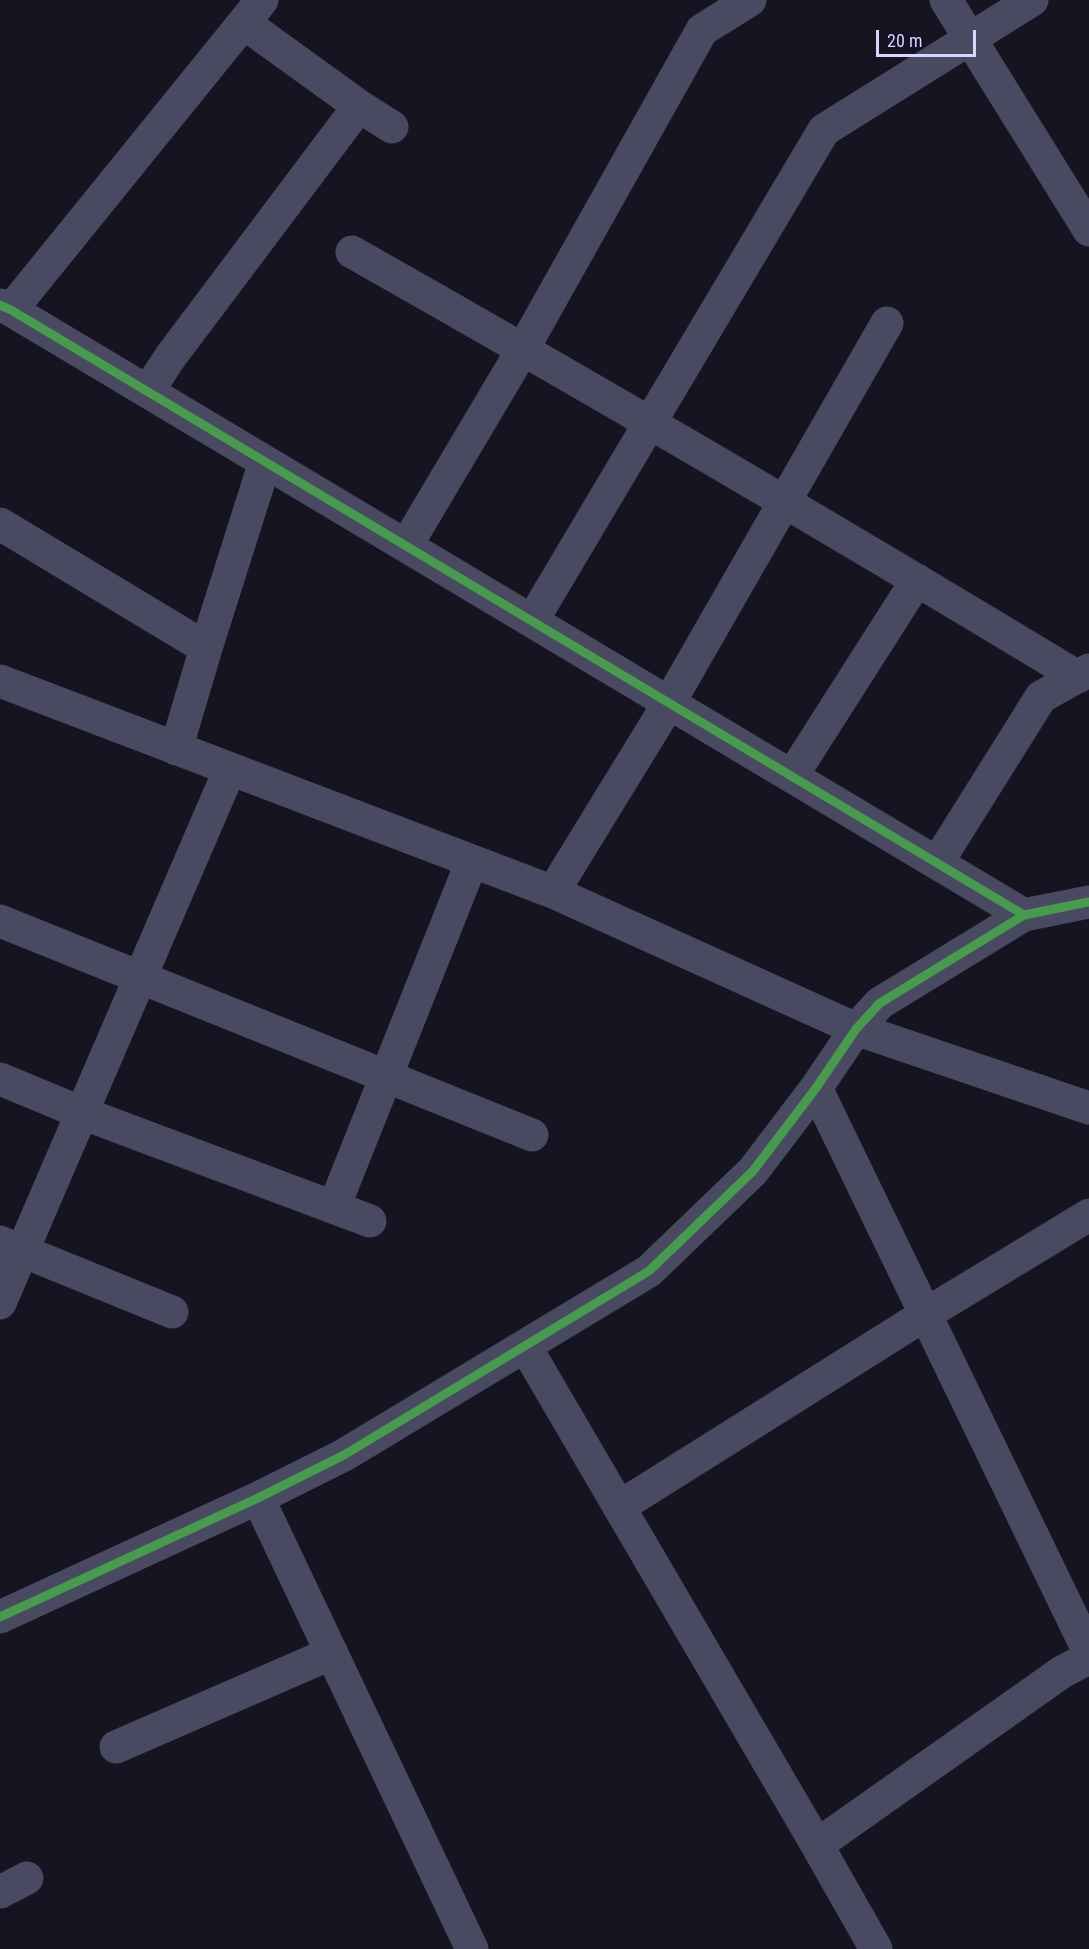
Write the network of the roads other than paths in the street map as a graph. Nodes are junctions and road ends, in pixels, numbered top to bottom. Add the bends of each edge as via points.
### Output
1 (750, 0) edge
2 (946, 0) edge
3 (1032, 0) edge
4 (253, 11) edge
5 (970, 38) junction
6 (359, 106) junction
7 (392, 127) dead end
8 (1089, 231) edge
9 (352, 252) dead end
10 (6, 307) edge
11 (887, 323) dead end
12 (523, 349) junction
13 (148, 391) junction
14 (650, 422) junction
15 (265, 462) junction
16 (784, 501) junction
17 (0, 524) edge
18 (406, 546) junction
19 (917, 579) junction
20 (532, 621) junction
21 (206, 648) junction
22 (1083, 674) edge
23 (0, 681) edge
24 (669, 702) junction
25 (176, 749) junction
26 (230, 769) junction
27 (792, 776) junction
28 (472, 861) junction
29 (937, 863) junction
30 (553, 892) junction
31 (1089, 902) edge
32 (1024, 915) junction
33 (0, 921) edge
34 (141, 976) junction
35 (856, 1029) junction
36 (387, 1075) junction
37 (0, 1079) edge
38 (816, 1088) junction
39 (1089, 1108) edge
40 (82, 1113) junction
41 (532, 1135) dead end
42 (334, 1207) junction
43 (1089, 1215) edge
44 (370, 1221) dead end
45 (11, 1246) edge
46 (0, 1303) edge
47 (172, 1312) dead end
48 (926, 1314) junction
49 (525, 1346) junction
50 (258, 1498) junction
51 (619, 1507) junction
52 (0, 1617) edge
53 (1089, 1652) edge
54 (332, 1653) junction
55 (1089, 1658) edge
56 (116, 1747) dead end
57 (817, 1845) junction
58 (472, 1949) edge
59 (876, 1949) edge

1 - 12 street via 702,30
2 - 5 street
3 - 5 street
4 - 6 street
4 - 10 street
5 - 8 street
5 - 14 street via 824,130
6 - 7 street
6 - 13 street
9 - 12 street
10 - 13 street
11 - 16 street
12 - 14 street
12 - 18 street
13 - 15 street
14 - 16 street
14 - 20 street
15 - 18 street
15 - 21 street
16 - 19 street
16 - 24 street
17 - 21 street
18 - 20 street
19 - 22 street
19 - 27 street
20 - 24 street
21 - 25 street
22 - 29 street via 1041,697
23 - 25 street
24 - 27 street
24 - 30 street
25 - 26 street
26 - 28 street
26 - 34 street
27 - 29 street
28 - 30 street
28 - 36 street
29 - 32 street
30 - 35 street
31 - 32 street
32 - 35 street via 880,1003
33 - 34 street
34 - 36 street
34 - 40 street
35 - 38 street
35 - 39 street
36 - 41 street
36 - 42 street
37 - 40 street
38 - 48 street
38 - 49 street via 753,1171 649,1271
40 - 42 street
40 - 45 street
42 - 44 street
43 - 48 street
45 - 46 street
45 - 47 street
48 - 51 street
48 - 53 street
49 - 50 street via 344,1455
49 - 51 street
50 - 52 street
50 - 54 street
51 - 57 street
54 - 56 street
54 - 58 street
55 - 57 street via 1062,1672
57 - 59 street

